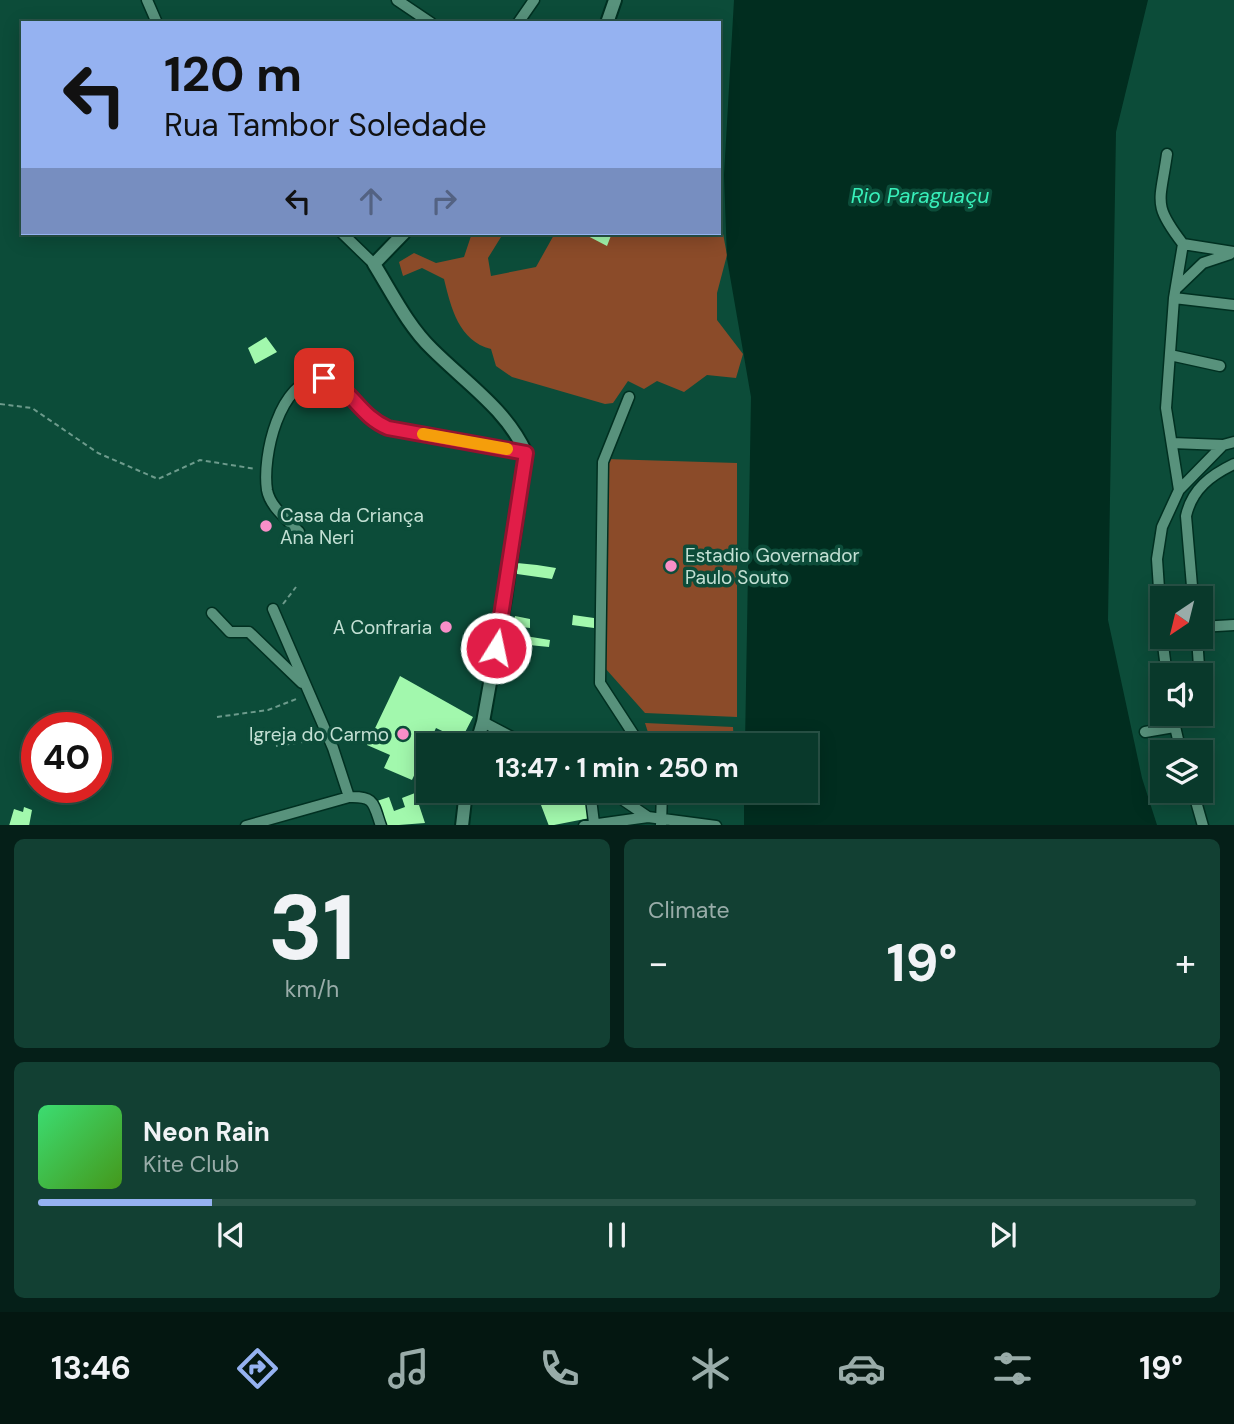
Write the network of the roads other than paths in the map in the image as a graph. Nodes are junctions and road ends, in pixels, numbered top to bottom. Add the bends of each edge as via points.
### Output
1 (147, 0) edge
2 (397, 0) edge
3 (534, 0) edge
4 (615, 0) edge
5 (156, 21) edge
6 (428, 21) edge
7 (519, 21) edge
8 (608, 21) edge
9 (1167, 154) dead end
10 (344, 235) edge
11 (402, 235) edge
12 (1183, 244) junction
13 (1234, 253) edge
14 (374, 264) junction
15 (1175, 293) junction
16 (1234, 305) edge
17 (1170, 355) junction
18 (1220, 366) dead end
19 (629, 397) dead end
20 (1234, 442) edge
21 (1172, 443) junction
22 (1223, 445) junction
23 (526, 453) junction
24 (1234, 464) edge
25 (1179, 489) junction
26 (299, 532) dead end
27 (1158, 586) edge
28 (1192, 586) edge
29 (273, 609) road end
30 (212, 613) dead end
31 (1234, 625) edge
32 (1213, 626) edge
33 (309, 691) junction
34 (484, 722) junction
35 (1174, 726) joint
36 (1145, 732) dead end
37 (480, 733) edge
38 (504, 733) edge
39 (633, 733) edge
40 (1178, 740) edge
41 (349, 797) junction
42 (465, 803) edge
43 (590, 803) edge
44 (628, 803) edge
45 (662, 803) edge
46 (1197, 803) edge
47 (648, 817) junction
48 (661, 823) edge
49 (589, 824) edge
50 (246, 825) edge
51 (381, 825) edge
52 (462, 825) edge
53 (716, 825) edge
54 (1203, 825) edge

1 - 5 street
2 - 6 street
3 - 7 street
4 - 8 street
9 - 12 street via 1159,206
10 - 14 street
11 - 14 street
12 - 13 street
12 - 15 street
13 - 15 street via 1203,263
14 - 23 street via 425,341 494,406 517,432
15 - 16 street
15 - 17 street
17 - 18 street
17 - 21 street via 1166,408
19 - 39 street via 603,462 600,682
20 - 22 street
21 - 22 street
21 - 25 street
22 - 25 street
23 - 26 street via 388,428 371,420 348,392 324,378 305,384 286,402 274,428 267,471 267,492 275,508
23 - 34 street
24 - 28 street via 1214,474 1189,503
25 - 27 street via 1158,544
29 - 33 street
30 - 33 street via 230,632 249,632
31 - 32 street
33 - 41 street
34 - 37 street
34 - 38 street
35 - 36 street
35 - 40 street
41 - 50 street
41 - 51 street via 367,796
42 - 52 street
43 - 49 street
44 - 47 street
45 - 48 street
46 - 54 street
47 - 48 street
47 - 49 street
48 - 53 street

